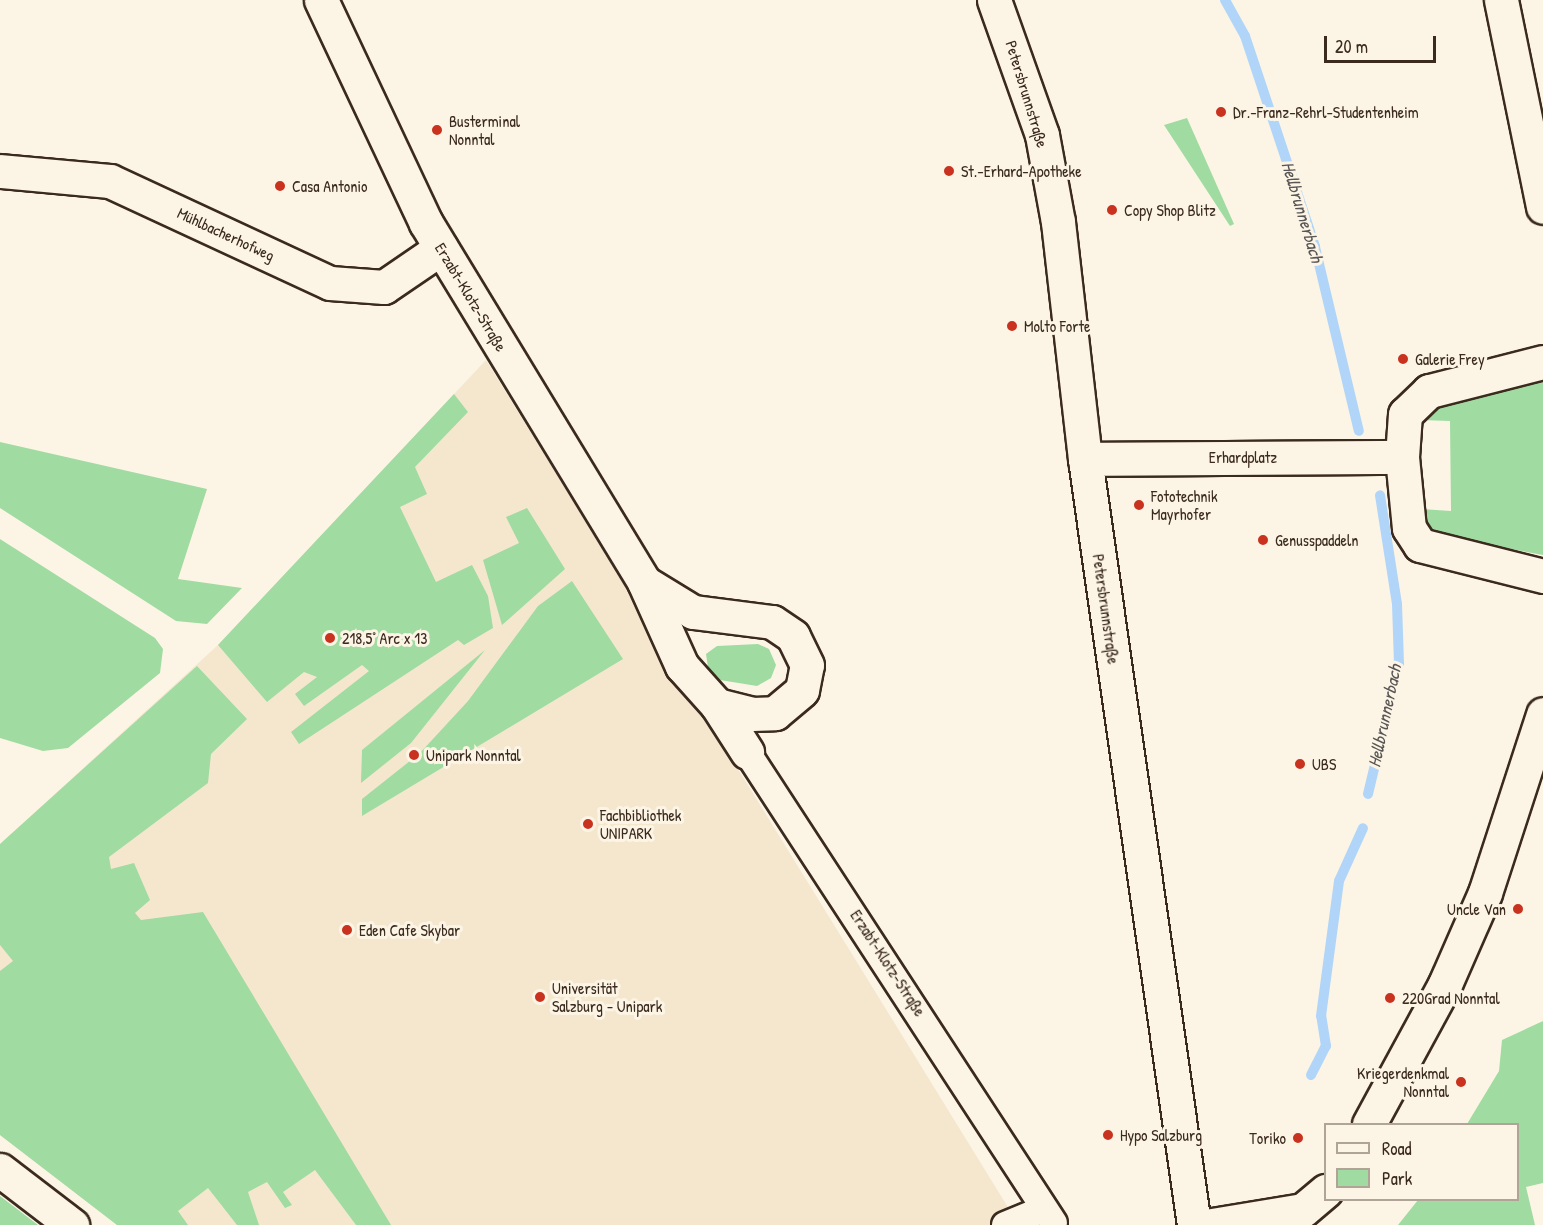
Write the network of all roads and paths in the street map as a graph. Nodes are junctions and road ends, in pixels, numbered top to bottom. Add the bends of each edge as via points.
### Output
1 (321, 0) edge
2 (993, 0) edge
3 (1501, 0) edge
4 (0, 171) edge
5 (1543, 207) edge
6 (441, 248) junction
7 (1543, 362) edge
8 (1402, 457) junction
9 (1084, 459) junction
10 (1543, 576) edge
11 (644, 582) junction
12 (717, 705) junction
13 (1543, 714) edge
14 (747, 752) joint
15 (1370, 1123) edge
16 (0, 1170) edge
17 (1324, 1193) edge
18 (72, 1225) edge
19 (1005, 1225) edge
20 (1194, 1225) edge
21 (1212, 1225) edge

1 - 6 street, Erzabt-Klotz-Straße via 396,167
2 - 9 street, Petersbrunnstraße via 1042,135 1058,222
3 - 5 street
4 - 6 street, Mühlbacherhofweg via 110,181 330,283 384,287
6 - 11 street, Erzabt-Klotz-Straße
7 - 8 street via 1429,391 1405,414
8 - 9 street, Erhardplatz
8 - 10 street via 1409,528 1420,545
9 - 20 street, Petersbrunnstraße
11 - 12 street, Erzabt-Klotz-Straße via 682,666
11 - 12 street, Erzabt-Klotz-Straße via 693,612 772,622 802,649 807,665 802,690 791,705 776,713 752,714
12 - 14 street, Erzabt-Klotz-Straße
13 - 15 street via 1485,892 1445,984
14 - 19 street, Erzabt-Klotz-Straße via 1049,1216
16 - 18 street
17 - 21 street via 1302,1210

